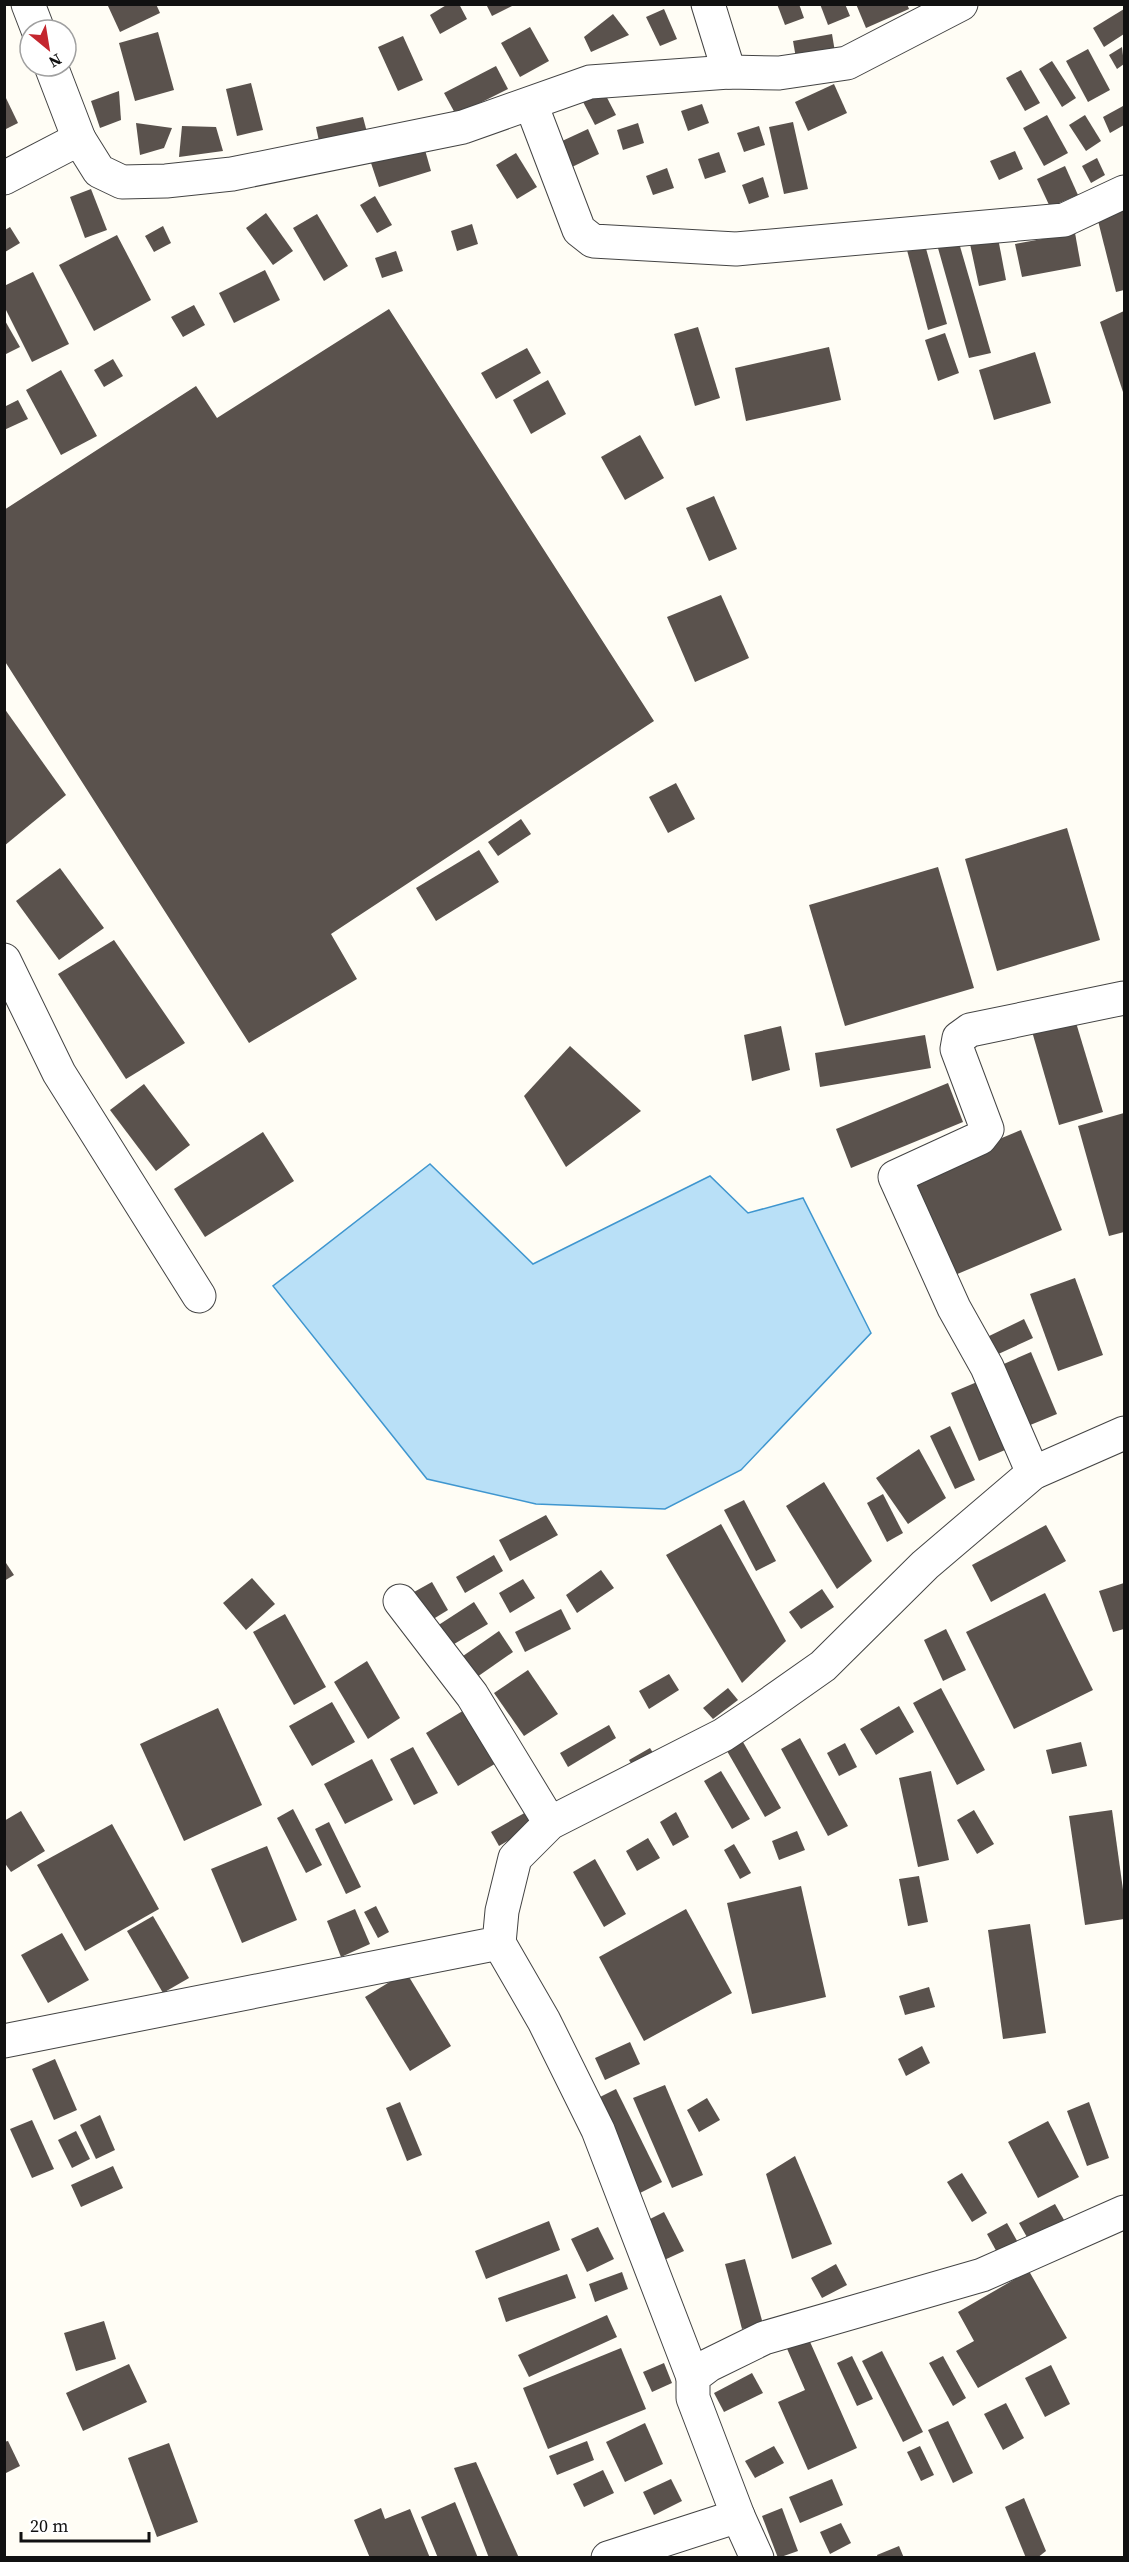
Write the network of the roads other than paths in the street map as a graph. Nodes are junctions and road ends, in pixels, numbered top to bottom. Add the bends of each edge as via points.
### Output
1 (708, 4) edge
2 (961, 4) edge
3 (729, 72) junction
4 (56, 78) edge
5 (531, 104) junction
6 (79, 139) junction
7 (4, 178) edge
8 (1125, 192) edge
9 (4, 960) edge
10 (1125, 998) edge
11 (199, 1296) dead end
12 (1125, 1433) edge
13 (1033, 1473) junction
14 (400, 1601) dead end
15 (550, 1823) junction
16 (499, 1943) junction
17 (4, 2041) edge
18 (1125, 2212) edge
19 (693, 2377) junction
20 (738, 2516) junction
21 (608, 2558) edge
22 (757, 2558) edge

1 - 3 street
2 - 3 street via 847,63 779,73
3 - 5 street via 590,82
4 - 6 street
5 - 6 street via 463,128 232,174 166,181 122,182 99,171
5 - 8 street via 579,230 593,240 736,249 1064,220
6 - 7 street
9 - 11 street via 59,1073
10 - 13 street via 970,1030 959,1038 957,1050 987,1129 980,1138 895,1177 954,1308 987,1367
12 - 13 street
13 - 15 street via 925,1565 823,1666 723,1735
14 - 15 street via 472,1695
15 - 16 street via 515,1858
16 - 17 street
16 - 19 street via 544,2021 598,2130
18 - 19 street via 982,2275 764,2337
19 - 20 street via 693,2398
20 - 21 street
20 - 22 street

